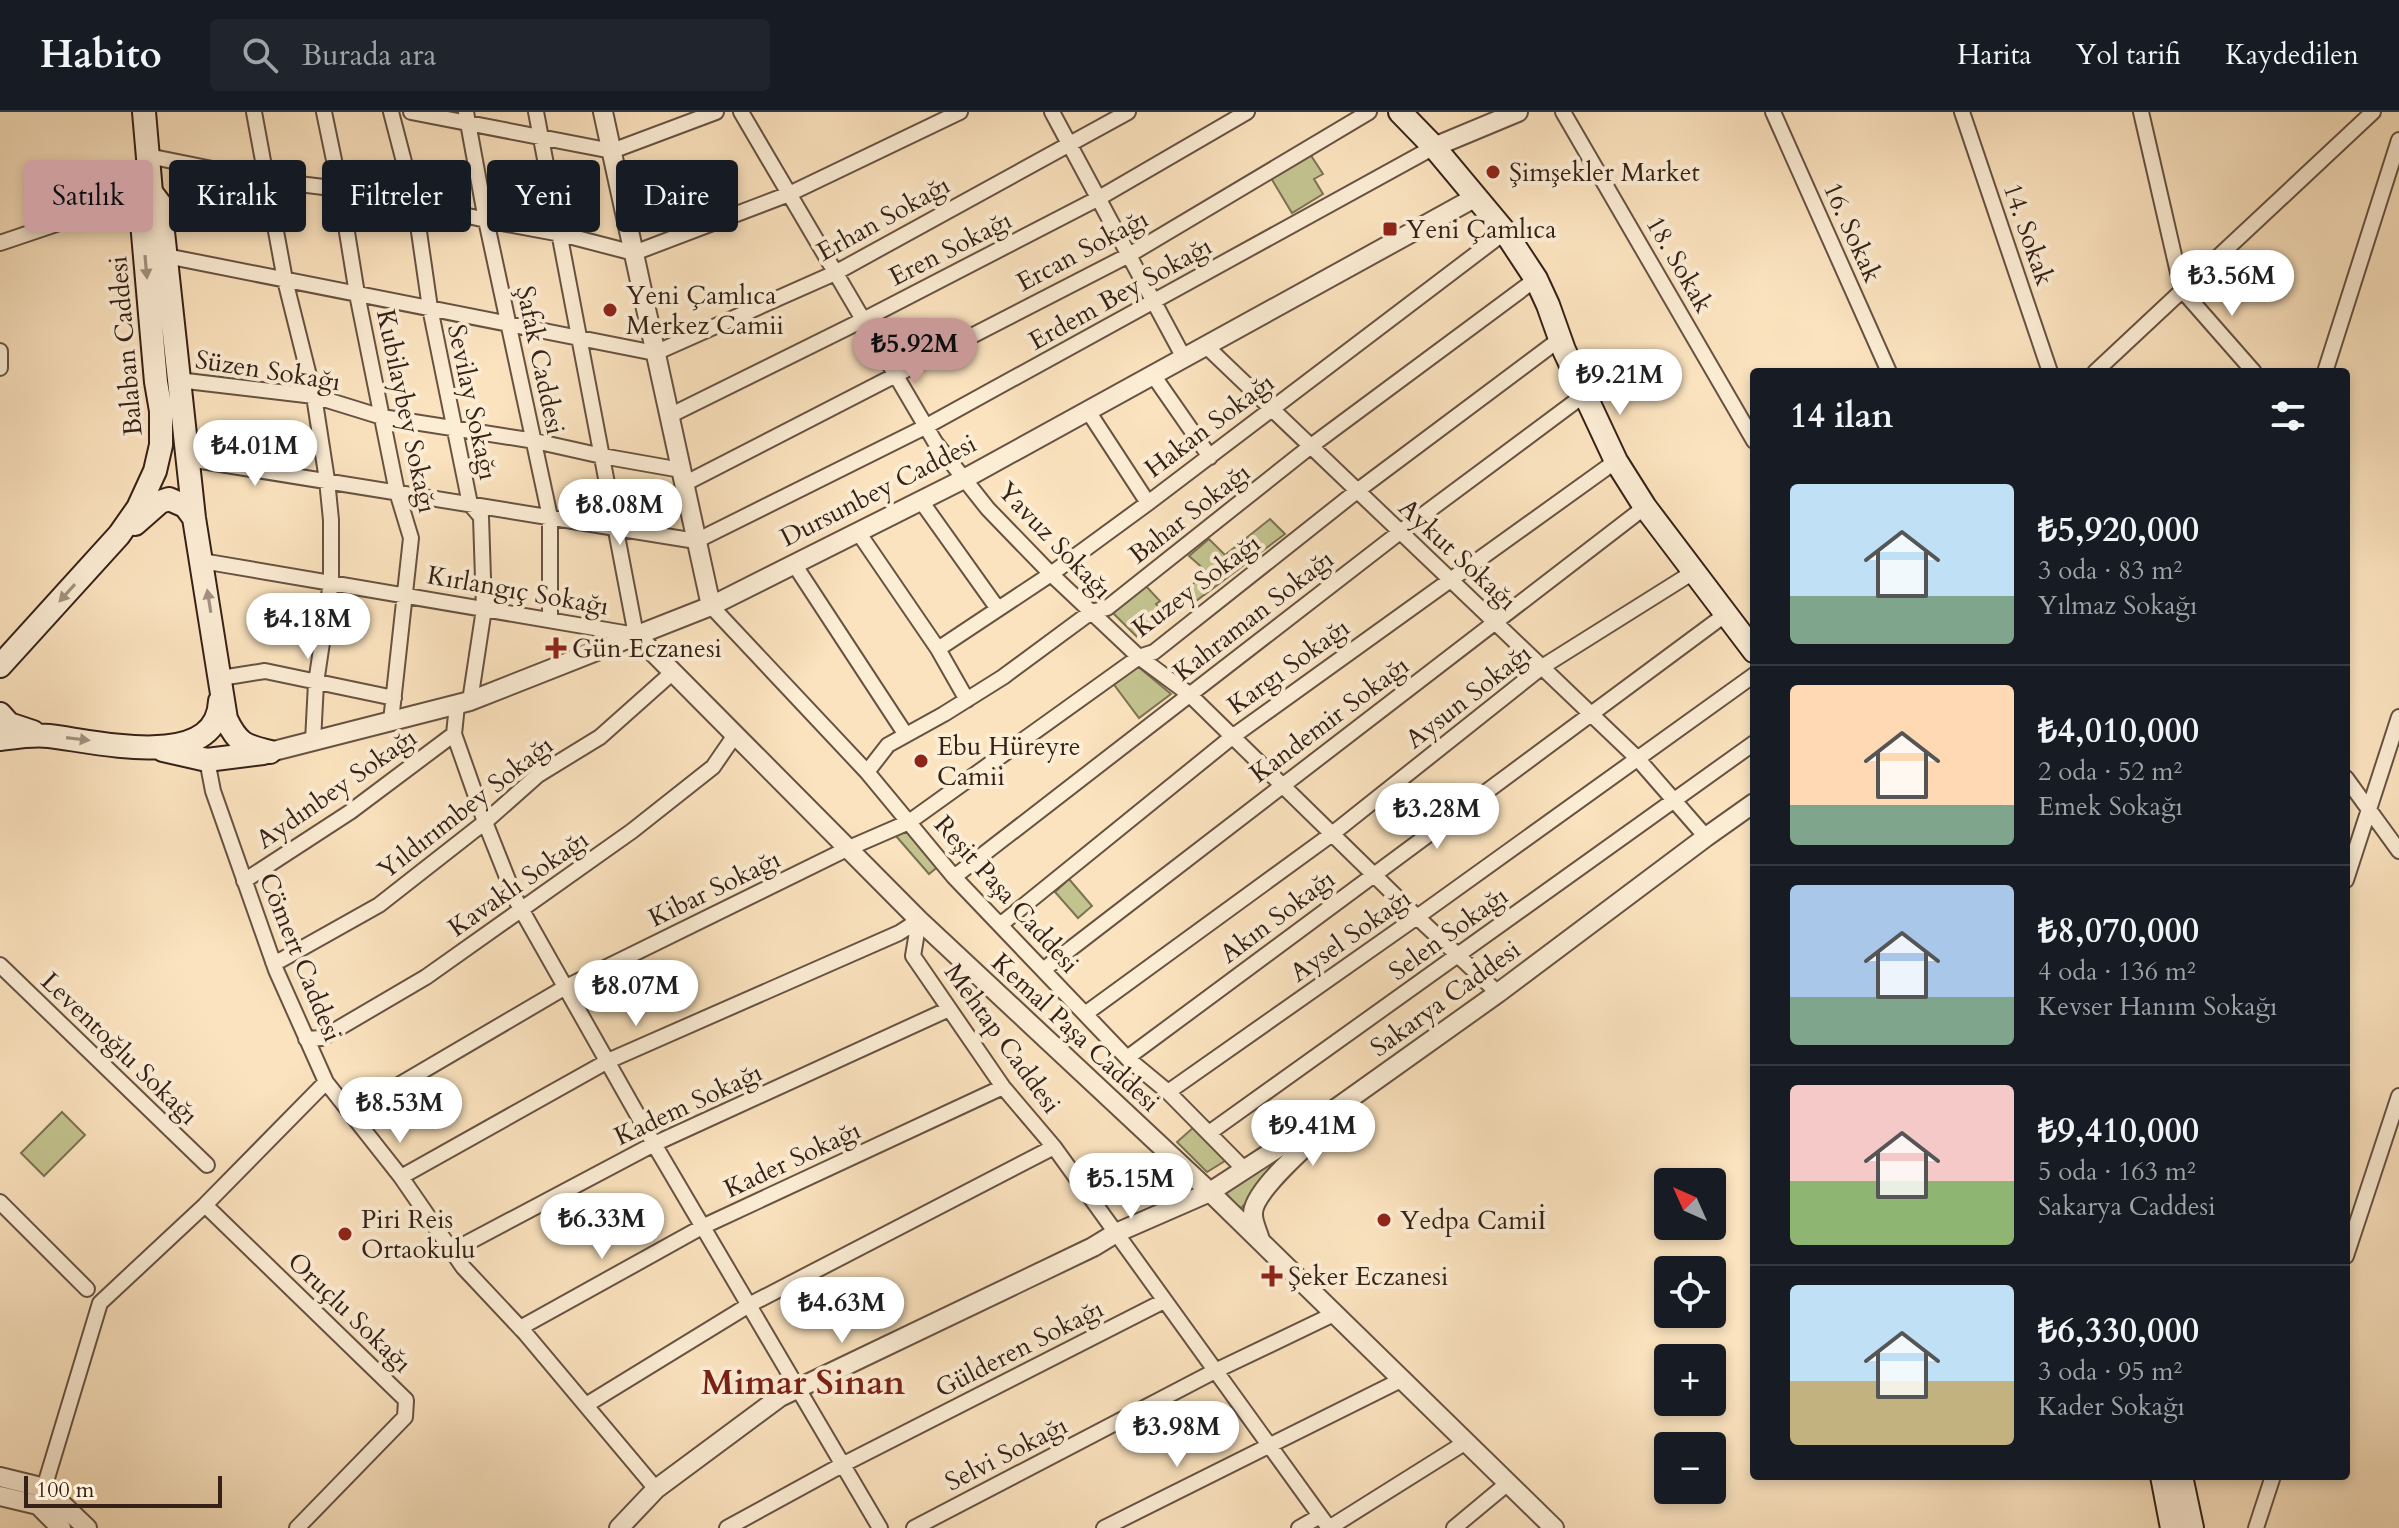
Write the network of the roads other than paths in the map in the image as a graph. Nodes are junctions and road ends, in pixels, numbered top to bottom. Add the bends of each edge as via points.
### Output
1 (144, 112) edge
2 (254, 112) edge
3 (324, 112) edge
4 (391, 112) edge
5 (411, 112) edge
6 (536, 112) edge
7 (603, 112) edge
8 (716, 112) edge
9 (741, 112) edge
10 (960, 112) edge
11 (1052, 112) edge
12 (1128, 112) edge
13 (1247, 112) edge
14 (1369, 112) edge
15 (1400, 112) edge
16 (1518, 112) edge
17 (1563, 112) edge
18 (1773, 112) edge
19 (1962, 112) edge
20 (2141, 112) edge
21 (2373, 112) edge
22 (467, 117) edge
23 (541, 138) junction
24 (2399, 140) edge
25 (1069, 143) junction
26 (1434, 147) junction
27 (612, 151) junction
28 (148, 156) junction
29 (148, 160) edge
30 (169, 160) edge
31 (262, 160) edge
32 (334, 160) edge
33 (404, 160) edge
34 (789, 194) junction
35 (153, 195) edge
36 (1476, 197) junction
37 (1099, 198) junction
38 (471, 217) edge
39 (486, 220) junction
40 (41, 232) edge
41 (143, 232) edge
42 (276, 232) edge
43 (347, 232) edge
44 (419, 232) edge
45 (1505, 232) junction
46 (561, 234) junction
47 (0, 247) edge
48 (634, 253) junction
49 (1129, 255) junction
50 (166, 256) junction
51 (835, 273) junction
52 (1536, 279) junction
53 (285, 280) junction
54 (2182, 290) junction
55 (357, 294) junction
56 (1154, 302) junction
57 (430, 308) junction
58 (863, 320) junction
59 (509, 324) junction
60 (580, 338) junction
61 (1560, 339) junction
62 (1206, 346) junction
63 (0, 351) edge
64 (655, 353) junction
65 (1184, 358) junction
66 (0, 368) edge
67 (1887, 368) edge
68 (2049, 368) edge
69 (2099, 368) edge
70 (2250, 368) edge
71 (2326, 368) edge
72 (895, 375) junction
73 (1153, 375) junction
74 (178, 380) junction
75 (1584, 395) junction
76 (314, 396) junction
77 (1270, 409) junction
78 (1088, 411) junction
79 (669, 416) junction
80 (382, 417) junction
81 (925, 427) junction
82 (455, 429) junction
83 (1750, 434) edge
84 (535, 441) junction
85 (1311, 446) junction
86 (602, 456) junction
87 (1210, 457) junction
88 (189, 459) junction
89 (1616, 461) junction
90 (682, 477) junction
91 (964, 479) junction
92 (327, 480) junction
93 (1357, 491) junction
94 (397, 492) junction
95 (921, 501) junction
96 (1148, 503) junction
97 (470, 504) junction
98 (1645, 507) junction
99 (550, 517) junction
100 (194, 518) junction
101 (616, 527) junction
102 (858, 532) junction
103 (1400, 532) junction
104 (119, 535) junction
105 (696, 541) junction
106 (202, 561) junction
107 (794, 564) junction
108 (1695, 571) junction
109 (1051, 574) junction
110 (1450, 578) junction
111 (331, 582) junction
112 (405, 595) junction
113 (711, 606) junction
114 (484, 609) junction
115 (998, 609) junction
116 (1091, 612) junction
117 (1726, 614) junction
118 (550, 620) junction
119 (1496, 622) junction
120 (636, 635) junction
121 (1750, 646) edge
122 (938, 649) junction
123 (1139, 657) junction
124 (2, 666) edge
125 (1542, 667) junction
126 (673, 672) junction
127 (221, 678) junction
128 (1750, 678) edge
129 (316, 683) junction
130 (1189, 694) junction
131 (394, 698) junction
132 (967, 700) junction
133 (463, 703) junction
134 (1590, 713) junction
135 (0, 714) edge
136 (2399, 717) edge
137 (391, 721) junction
138 (454, 734) junction
139 (44, 735) junction
140 (735, 735) junction
141 (906, 735) junction
142 (1232, 737) junction
143 (0, 739) edge
144 (313, 741) junction
145 (1750, 746) edge
146 (158, 749) junction
147 (270, 752) junction
148 (1637, 758) junction
149 (207, 760) junction
150 (867, 772) junction
151 (2350, 783) edge
152 (1282, 784) junction
153 (1674, 801) junction
154 (1750, 806) edge
155 (2369, 808) junction
156 (485, 822) junction
157 (909, 822) junction
158 (1332, 834) junction
159 (1706, 837) junction
160 (849, 848) junction
161 (2399, 851) edge
162 (2350, 867) edge
163 (1373, 875) junction
164 (954, 877) junction
165 (244, 881) junction
166 (521, 909) junction
167 (1417, 917) junction
168 (919, 920) junction
169 (1000, 925) junction
170 (1458, 955) junction
171 (273, 962) junction
172 (0, 965) edge
173 (1043, 970) junction
174 (564, 988) junction
175 (1498, 993) junction
176 (949, 1009) junction
177 (1085, 1014) junction
178 (306, 1039) junction
179 (1127, 1058) junction
180 (608, 1061) junction
181 (326, 1082) junction
182 (1003, 1087) junction
183 (1168, 1092) junction
184 (1358, 1093) junction
185 (2399, 1096) edge
186 (351, 1113) junction
187 (1209, 1133) junction
188 (654, 1144) junction
189 (1054, 1147) junction
190 (207, 1165) dead end
191 (1244, 1169) junction
192 (401, 1177) junction
193 (1210, 1192) junction
194 (0, 1202) edge
195 (205, 1205) junction
196 (702, 1227) junction
197 (1116, 1233) junction
198 (1260, 1243) junction
199 (2350, 1244) edge
200 (452, 1251) junction
201 (87, 1289) dead end
202 (1164, 1301) junction
203 (749, 1305) junction
204 (1334, 1314) junction
205 (520, 1328) junction
206 (1215, 1371) junction
207 (1401, 1380) junction
208 (797, 1390) junction
209 (586, 1405) junction
210 (1466, 1442) junction
211 (1268, 1444) junction
212 (842, 1465) junction
213 (0, 1477) edge
214 (2163, 1480) edge
215 (2182, 1480) edge
216 (2272, 1480) edge
217 (1508, 1483) junction
218 (656, 1489) junction
219 (0, 1496) edge
220 (41, 1497) junction
221 (1326, 1524) edge
222 (61, 1528) edge
223 (87, 1528) edge
224 (297, 1528) edge
225 (619, 1528) edge
226 (727, 1528) edge
227 (880, 1528) edge
228 (914, 1528) edge
229 (1104, 1528) edge
230 (1299, 1528) edge
231 (1454, 1528) edge
232 (1554, 1528) edge
233 (2172, 1528) edge
234 (2192, 1528) edge
235 (2256, 1528) edge

1 - 28 main road, Balaban Caddesi
2 - 31 street
3 - 32 street, Kubilaybey Sokağı
4 - 33 street, Sevilay Sokağı
5 - 22 street
6 - 23 street
7 - 27 street
8 - 27 street
9 - 34 street, Yavuz Sokağı
10 - 34 street
11 - 25 street
12 - 25 street, Erhan Sokağı
13 - 37 street, Eren Sokağı
14 - 49 street, Ercan Sokağı
15 - 26 main road
16 - 26 street
17 - 83 street, 18. Sokak
18 - 67 street, 16. Sokak
19 - 68 street, 14. Sokak
20 - 54 street
21 - 54 street
22 - 23 street
22 - 39 street, Şafak Caddesi
23 - 27 street
23 - 46 street
24 - 71 street
25 - 37 street
25 - 51 street, Erhan Sokağı
26 - 36 main road
26 - 56 street, Erdem Bey Sokağı
27 - 48 street
28 - 29 main road, Balaban Caddesi
28 - 30 street
34 - 48 street
34 - 51 street, Yavuz Sokağı
35 - 50 main road, Balaban Caddesi via 160,204
36 - 45 main road
36 - 62 street, Dursunbey Caddesi
37 - 49 street
37 - 58 street, Eren Sokağı
38 - 39 street
39 - 46 street
39 - 59 street, Şafak Caddesi
40 - 47 street
41 -> 104 main road, Balaban Caddesi via 161,445 138,508
42 - 53 street
43 - 55 street, Kubilaybey Sokağı
44 - 57 street, Sevilay Sokağı
45 - 52 main road
45 - 77 street, Hakan Sokağı
46 - 48 street
46 - 60 street
48 - 64 street
49 - 56 street
49 - 72 street, Ercan Sokağı
50 - 53 street
50 - 74 main road, Balaban Caddesi
51 - 58 street, Yavuz Sokağı
51 - 64 street, Erhan Sokağı
52 - 61 main road
52 - 85 street, Bahar Sokağı
53 - 55 street
53 - 76 street
54 - 69 street
54 - 70 street
55 - 57 street
55 - 80 street, Kubilaybey Sokağı
56 - 65 street
56 - 81 street, Erdem Bey Sokağı
57 - 59 street
57 - 82 street, Sevilay Sokağı
58 - 72 street, Yavuz Sokağı
58 - 79 street, Eren Sokağı
59 - 60 street
59 - 84 street, Şafak Caddesi
60 - 64 street
60 - 86 street
61 - 75 main road
61 - 93 street, Kuzey Sokağı
62 - 65 street, Dursunbey Caddesi
62 - 77 street, Aykut Sokağı
63 - 66 street
64 - 79 street
65 - 73 street, Dursunbey Caddesi
72 - 81 street, Yavuz Sokağı
72 - 90 street, Ercan Sokağı
73 - 78 street, Dursunbey Caddesi
73 - 87 street
74 - 76 street, Süzen Sokağı
74 - 88 main road, Balaban Caddesi
75 - 89 main road
75 - 103 street, Kahraman Sokağı
76 - 80 street, Süzen Sokağı
76 - 92 street
77 - 85 street, Aykut Sokağı
77 - 87 street, Hakan Sokağı
78 - 91 street, Dursunbey Caddesi
78 - 96 street
79 - 90 street
80 - 82 street, Süzen Sokağı
80 - 94 street, Kubilaybey Sokağı
81 - 91 street, Yavuz Sokağı
81 - 105 street, Erdem Bey Sokağı
82 - 84 street, Süzen Sokağı
82 - 97 street, Sevilay Sokağı
84 - 86 street, Süzen Sokağı
84 - 99 street, Şafak Caddesi
85 - 93 street, Aykut Sokağı
85 - 116 street, Bahar Sokağı via 1107,608
86 - 90 street, Süzen Sokağı
86 - 101 street
87 - 96 street, Hakan Sokağı
88 - 92 street
88 - 100 main road, Balaban Caddesi
89 - 98 main road
89 - 110 street, Kargı Sokağı
90 - 105 street
91 - 95 street, Dursunbey Caddesi
91 - 109 street, Yavuz Sokağı
92 - 94 street
92 - 111 street
93 - 103 street, Aykut Sokağı
93 - 123 street, Kuzey Sokağı via 1154,652
94 - 97 street
94 - 112 street, Kubilaybey Sokağı via 411,538
95 - 102 street, Dursunbey Caddesi
95 - 115 street
96 - 109 street, Hakan Sokağı
97 - 99 street
97 - 114 street, Sevilay Sokağı via 481,517
98 - 108 main road
98 - 119 street, Kandemir Sokağı
99 - 101 street
99 - 118 street, Şafak Caddesi
100 - 104 main road, Balaban Caddesi via 185,506 169,499
100 - 106 main road, Balaban Caddesi
101 - 105 street
101 - 120 street
102 - 107 street, Dursunbey Caddesi
102 - 122 street
103 - 110 street, Aykut Sokağı
103 - 130 street, Kahraman Sokağı
104 -> 124 main road, Balaban Caddesi
105 - 113 street
106 - 111 street, Kırlangıç Sokağı
127 -> 106 main road, Balaban Caddesi
107 - 113 street, Dursunbey Caddesi
107 - 141 street
108 - 117 main road
108 - 125 street, Aysun Sokağı
109 - 115 street, Hakan Sokağı
109 - 116 street, Yavuz Sokağı
110 - 119 street, Aykut Sokağı
110 - 142 street, Kargı Sokağı
111 - 112 street, Kırlangıç Sokağı
111 - 129 street
112 - 114 street, Kırlangıç Sokağı
112 - 131 street, Kubilaybey Sokağı
113 - 120 street, Dursunbey Caddesi
113 - 150 street, Reşit Paşa Caddesi
114 - 118 street, Kırlangıç Sokağı
114 - 133 street, Sevilay Sokağı
115 - 122 street, Hakan Sokağı
116 - 123 street, Yavuz Sokağı
116 - 132 street, Bahar Sokağı
117 - 121 main road
117 - 134 street, Akın Sokağı
118 - 120 street, Kırlangıç Sokağı
119 - 125 street, Aykut Sokağı
119 - 152 street, Kandemir Sokağı
120 - 126 street, Kemal Paşa Caddesi
120 - 133 street, Dursunbey Caddesi
122 - 132 street
123 - 130 street, Yavuz Sokağı
123 - 157 street, Kuzey Sokağı
125 - 134 street, Aykut Sokağı
125 - 158 street, Aysun Sokağı
126 - 140 street, Kemal Paşa Caddesi
126 - 156 street, Yıldırımbey Sokağı via 600,737 538,775
127 - 129 street via 265,671
127 - 146 main road via 220,716 213,727 194,740
127 - 147 main road via 226,719 234,736 246,746
128 - 148 street, Aysel Sokağı
129 - 131 street
129 - 144 street
130 - 142 street, Yavuz Sokağı
130 - 164 street, Kahraman Sokağı
131 - 137 street, Kubilaybey Sokağı
132 - 141 street, Bahar Sokağı
133 - 137 street, Dursunbey Caddesi
133 - 138 street, Sevilay Sokağı
134 - 148 street, Aykut Sokağı
134 - 163 street, Akın Sokağı
135 - 139 main road via 9,724
136 - 155 street
137 - 144 street, Dursunbey Caddesi
138 - 156 street
138 - 165 street, Aydınbey Sokağı via 350,812
139 - 143 main road
139 -> 146 main road
140 - 160 street, Kemal Paşa Caddesi
140 - 166 street, Kavaklı Sokağı via 713,767
141 - 150 street, Bahar Sokağı via 888,745
142 - 152 street, Yavuz Sokağı
142 - 169 street, Kargı Sokağı
144 - 147 street, Dursunbey Caddesi
145 - 153 street, Selen Sokağı
146 - 149 main road
147 - 149 main road
148 - 153 street, Aykut Sokağı
148 - 167 street, Aysel Sokağı
149 - 165 street, Cömert Caddesi
150 - 157 street, Reşit Paşa Caddesi
151 - 155 street
152 - 158 street, Yavuz Sokağı
152 - 173 street, Kandemir Sokağı
153 - 159 street, Aykut Sokağı
153 - 170 street, Selen Sokağı
154 - 159 street, Sakarya Caddesi
155 - 161 street
155 - 162 street
156 - 166 street
156 - 171 street, Yıldırımbey Sokağı via 379,905
157 - 160 street, Kuzey Sokağı
157 - 164 street, Reşit Paşa Caddesi
158 - 163 street, Yavuz Sokağı
158 - 177 street, Aysun Sokağı
159 - 175 street, Sakarya Caddesi
160 - 168 street, Kemal Paşa Caddesi
160 - 174 street, Kibar Sokağı
163 - 167 street, Yavuz Sokağı
163 - 179 street, Akın Sokağı
164 - 169 street, Reşit Paşa Caddesi
165 - 171 street, Cömert Caddesi
166 - 174 street
166 - 178 street, Kavaklı Sokağı via 426,977 322,1038
167 - 170 street, Yavuz Sokağı
167 - 183 street, Aysel Sokağı
168 - 176 street, Mehtap Caddesi via 913,956
168 - 180 street
168 - 193 street, Kemal Paşa Caddesi
169 - 173 street, Reşit Paşa Caddesi
170 - 175 street, Yavuz Sokağı
170 - 187 street, Selen Sokağı
171 - 178 street, Cömert Caddesi
172 - 190 street, Leventoğlu Sokağı
173 - 177 street, Reşit Paşa Caddesi
174 - 180 street
174 - 186 street, Kibar Sokağı
175 - 184 street, Sakarya Caddesi
176 - 182 street, Mehtap Caddesi
176 - 188 street, Kadem Sokağı
177 - 179 street, Reşit Paşa Caddesi
178 - 181 street, Cömert Caddesi
179 - 183 street, Reşit Paşa Caddesi
180 - 188 street
180 - 192 street
181 - 186 street, Cömert Caddesi
181 - 195 street
182 - 189 street, Mehtap Caddesi
182 - 196 street, Kader Sokağı
183 - 187 street, Reşit Paşa Caddesi
184 - 191 street, Sakarya Caddesi
184 - 198 street via 1255,1204
185 - 199 street
186 - 192 street, Cömert Caddesi
187 - 191 street, Reşit Paşa Caddesi
188 - 196 street
188 - 200 street, Kadem Sokağı
189 - 197 street, Mehtap Caddesi
189 - 203 street
191 - 193 street, Sakarya Caddesi
192 - 200 street, Cömert Caddesi
193 - 197 street, Sakarya Caddesi
193 - 198 street, Kemal Paşa Caddesi
194 - 201 street
195 - 220 street via 100,1303
195 - 224 street, Oruçlu Sokağı via 406,1400 405,1417
196 - 203 street
196 - 205 street, Kader Sokağı
197 - 202 street, Mehtap Caddesi
197 - 208 street, Sakarya Caddesi
198 - 204 street, Kemal Paşa Caddesi
200 - 205 street, Cömert Caddesi
202 - 206 street, Mehtap Caddesi
202 - 212 street, Gülderen Sokağı
203 - 208 street
203 - 209 street
204 - 206 street, Selvi Sokağı
204 - 207 street, Kemal Paşa Caddesi
205 - 209 street, Cömert Caddesi
206 - 211 street, Mehtap Caddesi
206 - 228 street, Selvi Sokağı
207 - 210 street, Kemal Paşa Caddesi
207 - 211 street
208 - 212 street
208 - 218 street, Sakarya Caddesi via 780,1397
209 - 218 street, Cömert Caddesi
210 - 217 street, Kemal Paşa Caddesi
210 - 221 street
211 - 221 street, Mehtap Caddesi
211 - 229 street
212 - 226 street, Gülderen Sokağı
212 - 227 street
213 - 220 street
214 - 233 main road
215 - 234 main road
216 - 235 street
217 - 231 street
217 - 232 street, Kemal Paşa Caddesi
218 - 225 street, Sakarya Caddesi
219 - 220 street
220 - 222 street
220 - 223 street
221 - 230 street

